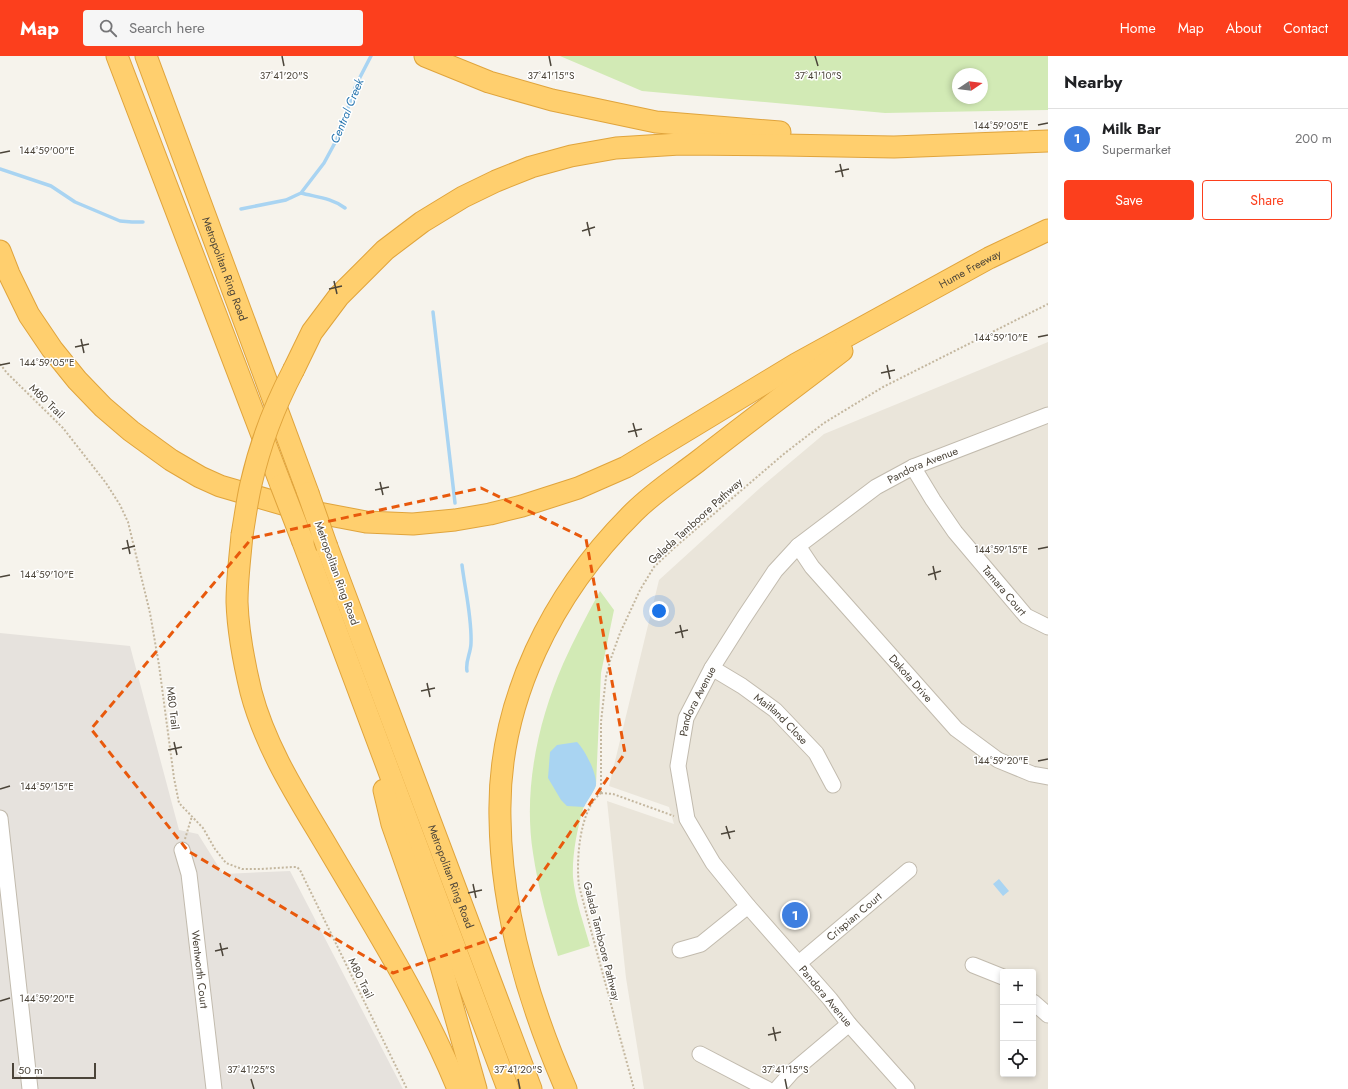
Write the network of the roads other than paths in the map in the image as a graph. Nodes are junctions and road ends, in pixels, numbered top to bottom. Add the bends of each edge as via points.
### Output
1 (117, 56) edge
2 (146, 56) edge
3 (425, 56) edge
4 (1048, 141) edge
5 (954, 146) junction
6 (1048, 230) edge
7 (0, 251) edge
8 (894, 311) junction
9 (1048, 415) edge
10 (914, 467) junction
11 (798, 546) junction
12 (1048, 626) edge
13 (712, 668) junction
14 (365, 708) junction
15 (1048, 777) edge
16 (833, 785) dead end
17 (0, 818) edge
18 (182, 850) road end
19 (909, 870) dead end
20 (748, 906) junction
21 (680, 950) dead end
22 (799, 963) junction
23 (973, 965) dead end
24 (1000, 976) edge
25 (1036, 1005) edge
26 (1048, 1015) edge
27 (849, 1024) junction
28 (700, 1054) dead end
29 (30, 1089) edge
30 (214, 1089) edge
31 (458, 1089) edge
32 (476, 1089) edge
33 (508, 1089) edge
34 (531, 1089) edge
35 (566, 1089) edge
36 (767, 1089) edge
37 (777, 1089) edge
38 (907, 1089) edge

1 - 14 highway, Metropolitan Ring Road, bridge
2 - 34 highway, Metropolitan Ring Road, bridge
3 - 5 highway via 489,82 552,100 656,122
4 - 5 highway
5 - 31 highway, bridge via 894,148 674,145 616,148 571,156 531,167 463,197 422,222 385,250 335,302 312,332 282,393 251,484 242,535 237,602 240,634 252,694 275,754 436,1038
6 - 8 highway, Hume Freeway via 989,258
7 - 8 highway via 29,315 77,380 131,431 171,460 220,486 303,510 366,522 392,524 427,523 490,514 578,488 626,467 796,364
8 - 35 highway via 637,509 595,555 572,585 540,640 516,701 507,740 500,816 502,853 509,903 522,961 546,1042
9 - 10 street, Pandora Avenue
10 - 11 street, Pandora Avenue via 876,487
10 - 12 street, Tamara Court via 955,532 1026,616
11 - 13 street, Pandora Avenue via 775,572
11 - 15 street, Dakota Drive via 812,567 956,729 998,760 1032,774
13 - 16 street, Maitland Close via 775,710 816,753
13 - 20 street, Pandora Avenue via 686,718 678,766 687,819 714,863
14 - 32 highway via 392,824 438,955
14 - 33 highway, Metropolitan Ring Road
17 - 29 street
18 - 30 street, Wentworth Court via 189,874
19 - 22 street, Crispian Court
20 - 21 street via 701,944
20 - 22 street, Pandora Avenue
22 - 27 street, Pandora Avenue
23 - 24 street
25 - 26 street
27 - 37 street via 792,1072
27 - 38 street, Pandora Avenue
28 - 36 street

